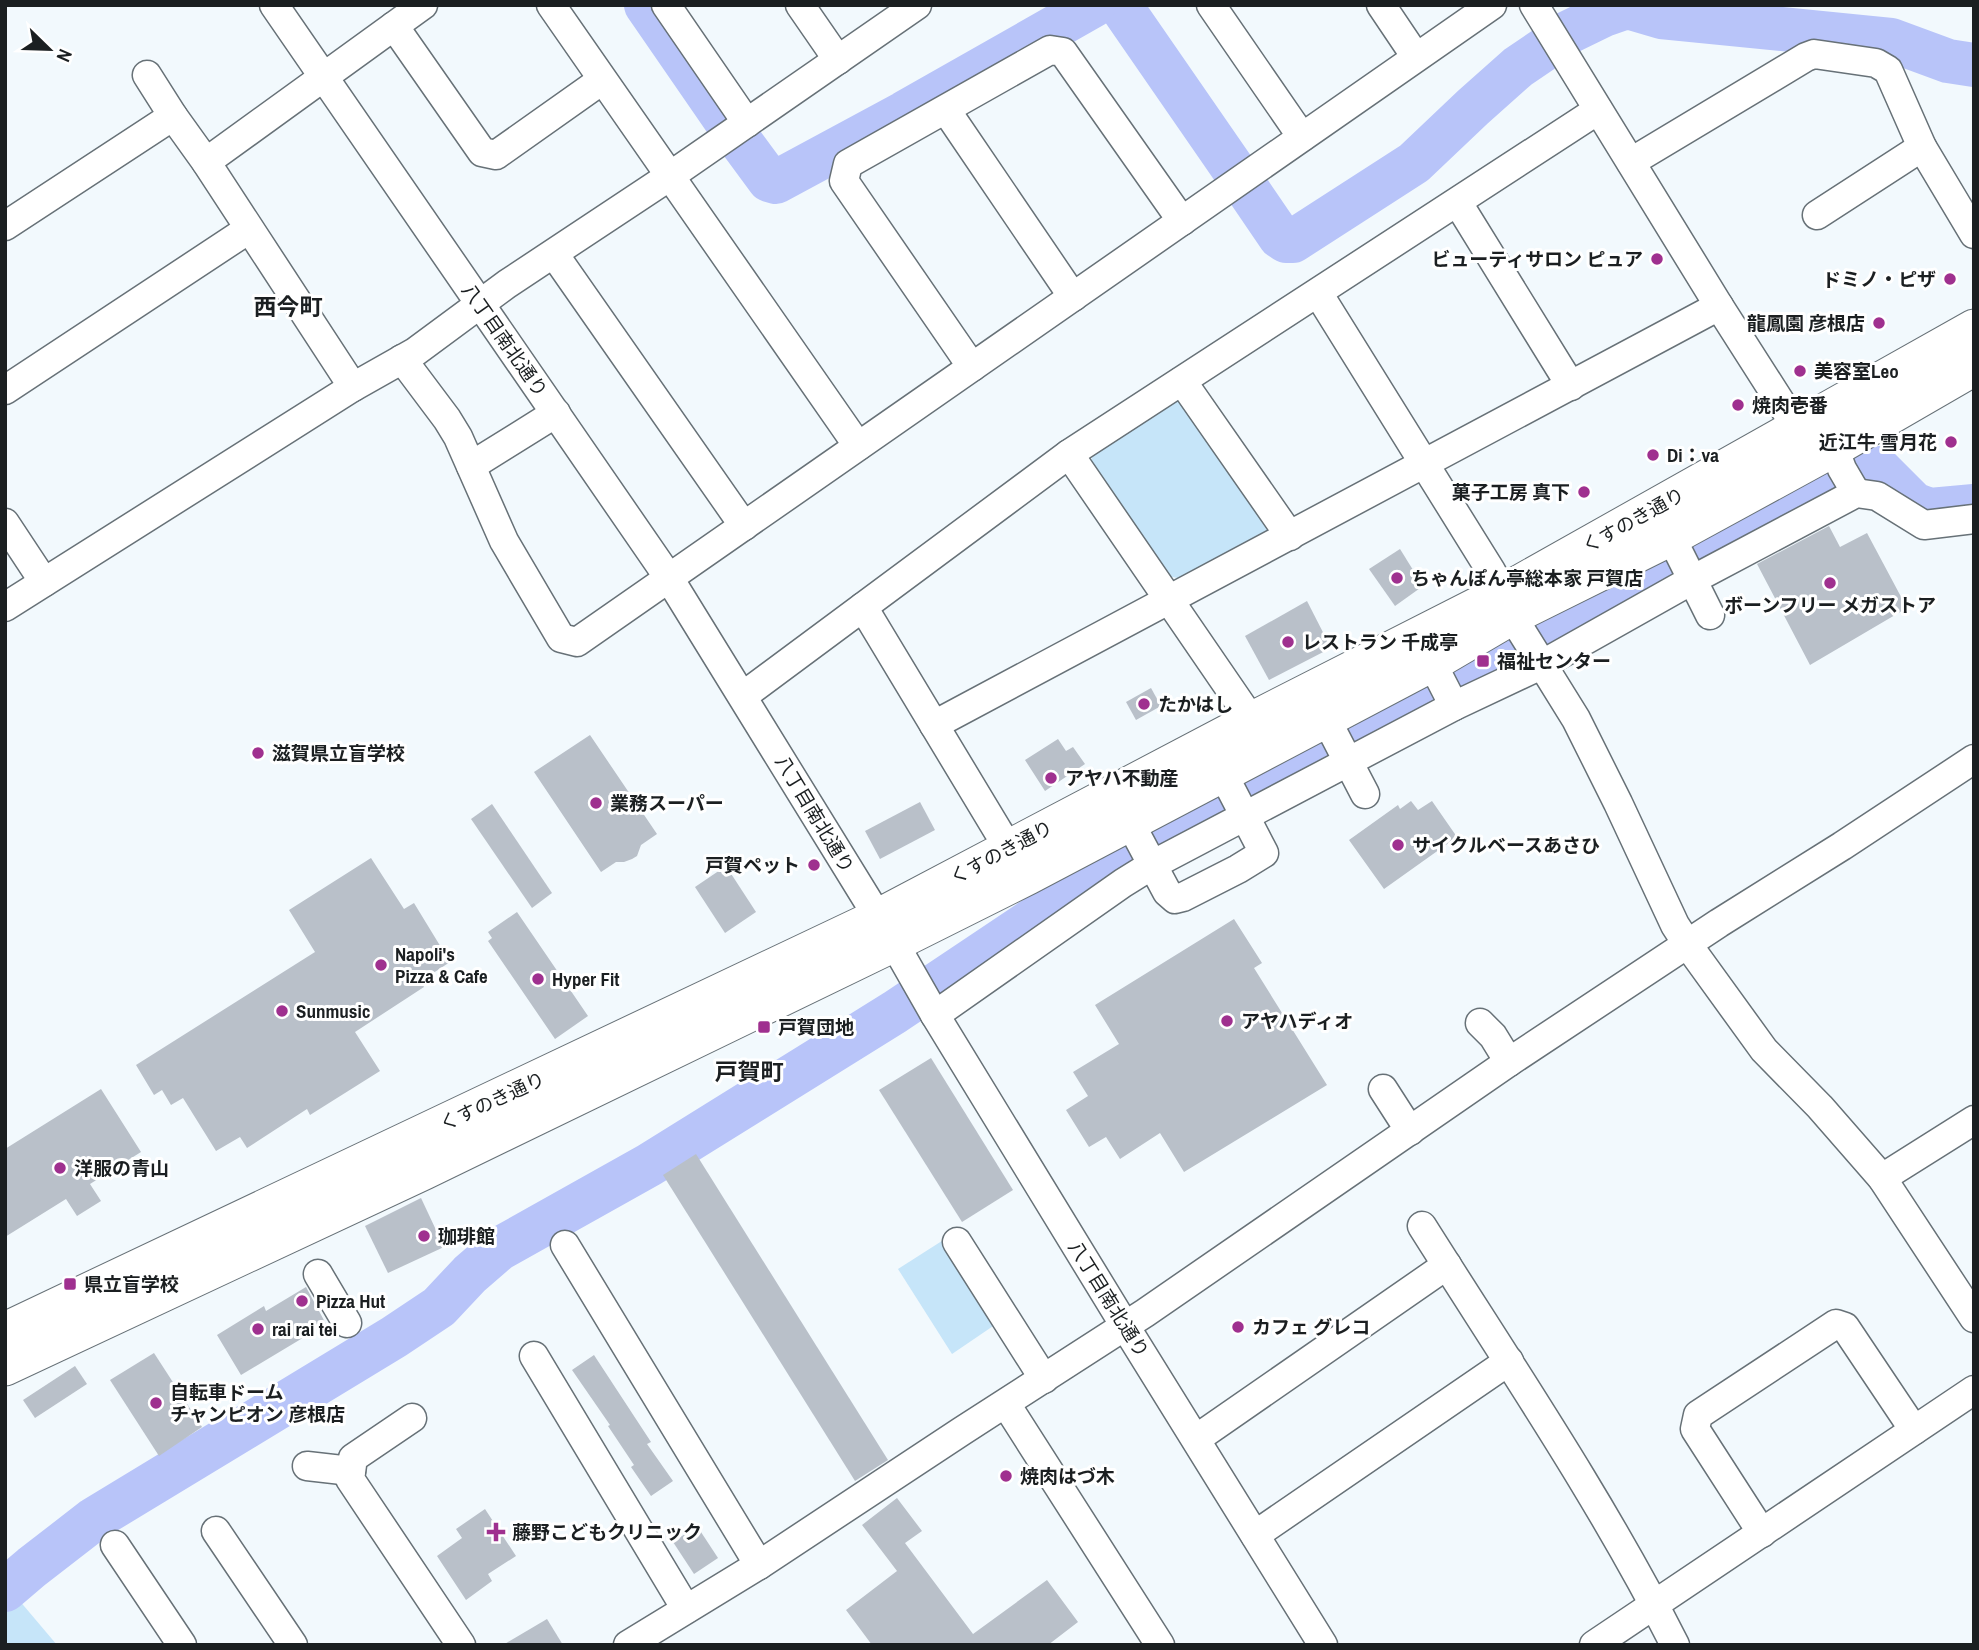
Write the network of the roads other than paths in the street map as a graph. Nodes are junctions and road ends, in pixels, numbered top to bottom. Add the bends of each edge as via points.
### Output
1 (274, 5) edge
2 (423, 5) edge
3 (551, 5) edge
4 (666, 5) edge
5 (800, 5) edge
6 (917, 5) edge
7 (1211, 5) edge
8 (1381, 5) edge
9 (1492, 5) edge
10 (1534, 5) edge
11 (394, 26) junction
12 (1416, 57) junction
13 (838, 60) junction
14 (147, 75) dead end
15 (323, 76) junction
16 (603, 79) junction
17 (946, 110) junction
18 (1598, 110) junction
19 (173, 116) junction
20 (747, 123) junction
21 (1302, 137) junction
22 (1922, 148) junction
23 (205, 162) junction
24 (1631, 162) junction
25 (670, 176) junction
26 (1458, 203) junction
27 (1817, 215) dead end
28 (1182, 221) junction
29 (5, 226) edge
30 (249, 229) junction
31 (1974, 234) edge
32 (554, 254) junction
33 (1318, 293) junction
34 (1073, 297) junction
35 (481, 304) junction
36 (1718, 306) junction
37 (1974, 328) edge
38 (402, 359) junction
39 (972, 366) junction
40 (1974, 367) edge
41 (1182, 381) junction
42 (1571, 386) junction
43 (353, 387) junction
44 (5, 390) edge
45 (555, 412) junction
46 (858, 446) junction
47 (1069, 454) junction
48 (1426, 464) junction
49 (1833, 465) junction
50 (471, 466) junction
51 (1974, 519) edge
52 (5, 523) edge
53 (744, 526) junction
54 (1290, 536) junction
55 (1683, 562) junction
56 (669, 578) junction
57 (44, 582) junction
58 (1169, 600) junction
59 (5, 607) edge
60 (863, 607) junction
61 (1710, 615) dead end
62 (1523, 633) junction
63 (1445, 688) junction
64 (743, 696) junction
65 (934, 725) junction
66 (1261, 734) junction
67 (1339, 743) junction
68 (1974, 759) edge
69 (1365, 794) dead end
70 (1234, 798) junction
71 (1142, 846) junction
72 (1019, 862) junction
73 (886, 931) junction
74 (1688, 945) junction
75 (927, 1001) junction
76 (1480, 1023) dead end
77 (1509, 1062) junction
78 (1383, 1089) dead end
79 (1974, 1120) edge
80 (1410, 1131) junction
81 (1882, 1178) junction
82 (1422, 1226) dead end
83 (957, 1242) dead end
84 (565, 1245) dead end
85 (1447, 1265) junction
86 (318, 1273) dead end
87 (1974, 1318) edge
88 (347, 1323) dead end
89 (1125, 1326) junction
90 (5, 1331) edge
91 (534, 1356) dead end
92 (1509, 1361) junction
93 (5, 1367) edge
94 (1044, 1379) junction
95 (1974, 1390) edge
96 (1006, 1404) junction
97 (412, 1418) dead end
98 (1914, 1430) junction
99 (1196, 1440) junction
100 (307, 1466) dead end
101 (351, 1471) junction
102 (216, 1531) dead end
103 (1762, 1533) junction
104 (1255, 1535) junction
105 (115, 1545) dead end
106 (759, 1565) junction
107 (1654, 1605) junction
108 (686, 1609) junction
109 (627, 1640) edge
110 (1314, 1642) edge
111 (182, 1645) edge
112 (293, 1645) edge
113 (461, 1645) edge
114 (1160, 1645) edge
115 (1594, 1645) edge
116 (1675, 1645) edge

1 - 15 street, 八丁目南北通り
2 - 11 street
3 - 16 street
4 - 20 street
5 - 13 street
6 - 13 street
7 - 21 street
8 - 12 street
9 - 12 street
10 - 18 street
11 - 15 street
11 - 16 street via 482,152 489,154 496,155
12 - 21 street
13 - 20 street
14 - 19 street
15 - 23 street
15 - 35 street, 八丁目南北通り
16 - 25 street
17 - 28 street via 1050,50 1063,52
17 - 34 street
17 - 39 street via 848,164 844,181
18 - 24 street
18 - 26 street
19 - 23 street
19 - 29 street
20 - 25 street
21 - 28 street
22 - 24 street via 1888,70 1876,63 1814,54
22 - 27 street
22 - 31 street
23 - 30 street
24 - 36 street
25 - 32 street
25 - 46 street
26 - 33 street
26 - 42 street
28 - 34 street
30 - 43 street
30 - 44 street
32 - 35 street
32 - 53 street
33 - 41 street
33 - 48 street
34 - 39 street
35 - 38 street
35 - 45 street, 八丁目南北通り
36 - 42 street
36 - 49 street
37 - 49 main road, くすのき通り
38 - 43 street
38 - 50 street via 447,419
39 - 46 street
40 - 49 main road, くすのき通り
41 - 47 street
41 - 54 street
42 - 48 street
43 - 57 street
45 - 50 street
45 - 56 street, 八丁目南北通り
46 - 53 street
47 - 58 street
47 - 60 street
48 - 54 street
48 - 62 street
49 - 51 street via 1924,525
49 - 55 main road, くすのき通り
49 - 55 street
49 - 62 main road, くすのき通り
50 - 56 street via 504,541 561,638 577,642
52 - 57 street
53 - 56 street
54 - 58 street
55 - 61 street
55 - 62 main road, くすのき通り
55 - 62 street
56 - 64 street, 八丁目南北通り
57 - 59 street
58 - 65 street
58 - 66 street
60 - 64 street
60 - 65 street
62 - 63 main road, くすのき通り
62 - 63 street
62 - 66 main road, くすのき通り
62 - 74 street via 1576,719
63 - 67 main road, くすのき通り
63 - 67 street
64 - 73 street, 八丁目南北通り
65 - 72 street
66 - 67 main road, くすのき通り
66 - 70 main road, くすのき通り
66 - 72 main road, くすのき通り
67 - 69 street
67 - 70 street
68 - 74 street
70 - 71 main road, くすのき通り
70 - 71 street
70 - 71 street via 1264,853 1238,869 1175,899
71 - 72 main road, くすのき通り
71 - 75 street via 1123,883
72 - 73 main road, くすのき通り
73 - 75 street, 八丁目南北通り
73 - 90 main road, くすのき通り
73 - 93 main road, くすのき通り via 429,1182 167,1305
74 - 77 street
74 - 81 street via 1764,1050
75 - 89 street, 八丁目南北通り
76 - 77 street
77 - 80 street
78 - 80 street
79 - 81 street
80 - 89 street
81 - 87 street
82 - 85 street
83 - 94 street
84 - 106 street
85 - 92 street
85 - 99 street
86 - 88 street
89 - 94 street
89 - 99 street, 八丁目南北通り
91 - 108 street
92 - 104 street
92 - 107 street
94 - 96 street
95 - 98 street
96 - 106 street
96 - 114 street
97 - 101 street via 353,1458
98 - 103 street
98 - 103 street via 1845,1327 1836,1324 1698,1415 1695,1429
99 - 104 street, 八丁目南北通り
100 - 101 street
101 - 113 street via 350,1479
102 - 112 street
103 - 107 street
104 - 110 street, 八丁目南北通り
105 - 111 street
106 - 108 street
107 - 115 street
107 - 116 street
108 - 109 street

